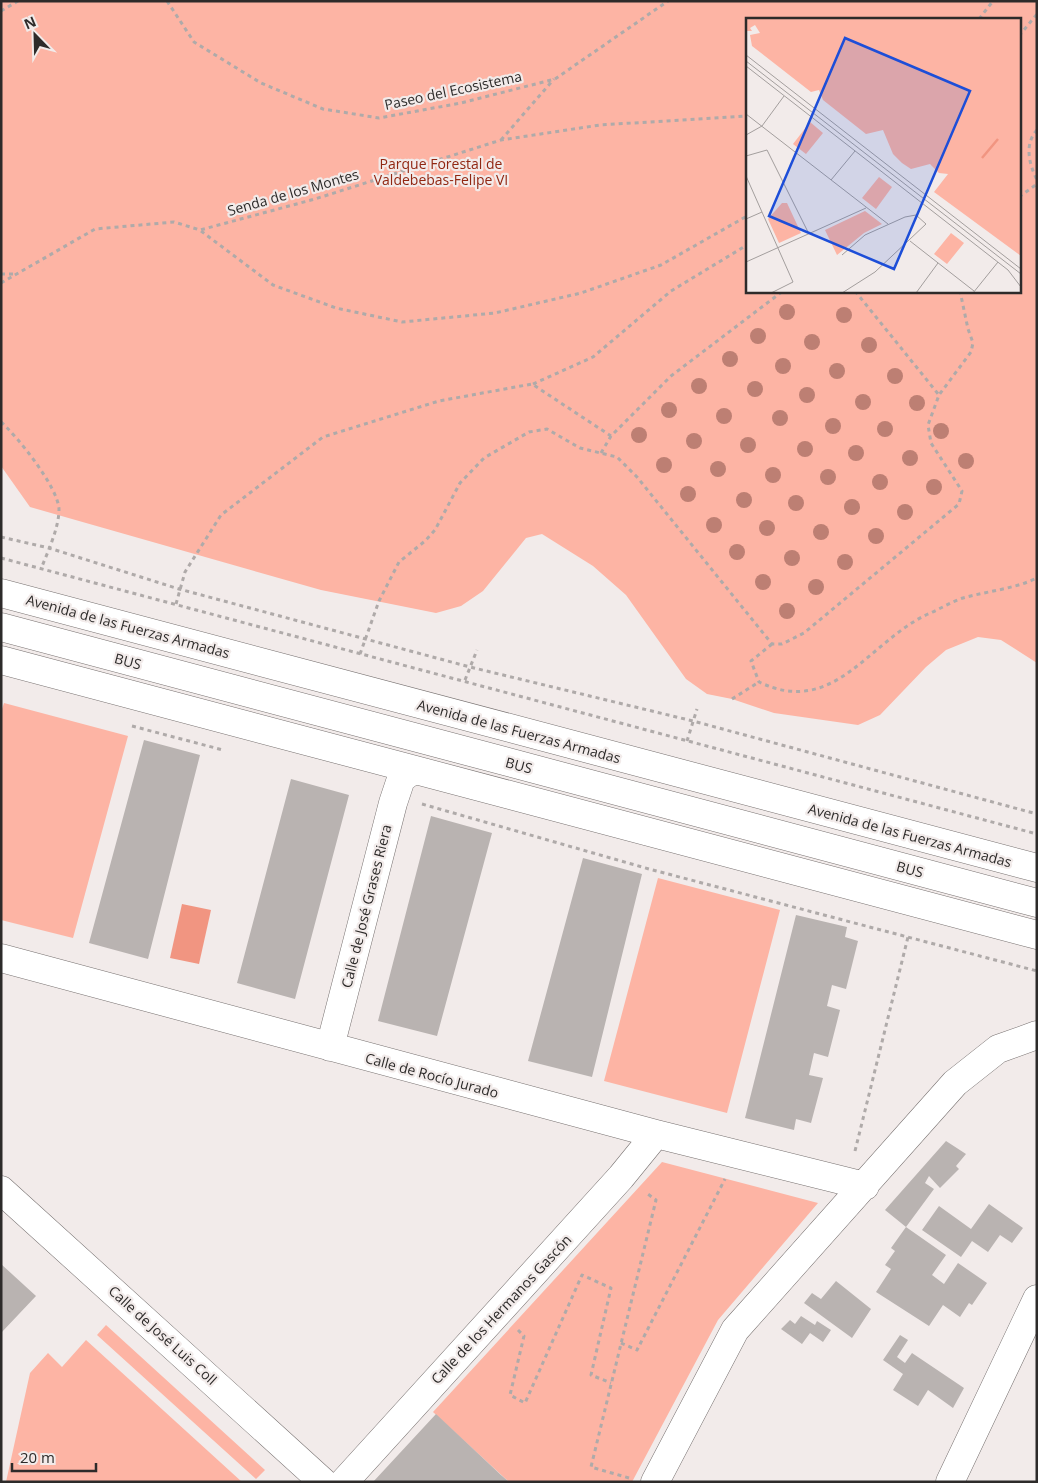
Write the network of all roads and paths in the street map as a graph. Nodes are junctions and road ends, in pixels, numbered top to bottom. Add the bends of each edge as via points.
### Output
1 (18, 1) edge
2 (167, 1) edge
3 (668, 1) edge
4 (993, 1) edge
5 (1, 11) edge
6 (1037, 14) edge
7 (980, 18) edge
8 (1020, 35) edge
9 (555, 79) junction
10 (746, 116) edge
11 (1037, 130) edge
12 (501, 140) junction
13 (1037, 180) edge
14 (1037, 184) edge
15 (1020, 196) edge
16 (746, 217) edge
17 (200, 230) junction
18 (746, 247) edge
19 (1, 274) edge
20 (15, 274) junction
21 (1, 282) edge
22 (782, 292) edge
23 (856, 292) edge
24 (960, 292) edge
25 (532, 384) junction
26 (939, 395) junction
27 (1, 422) edge
28 (611, 436) junction
29 (601, 454) junction
30 (1, 537) edge
31 (49, 548) junction
32 (1, 558) edge
33 (41, 569) junction
34 (1037, 578) edge
35 (179, 589) junction
36 (1, 592) edge
37 (176, 604) junction
38 (1, 627) edge
39 (365, 638) junction
40 (772, 644) junction
41 (477, 650) dead end
42 (360, 654) junction
43 (1, 660) edge
44 (470, 667) junction
45 (465, 680) junction
46 (759, 682) junction
47 (732, 699) dead end
48 (697, 708) dead end
49 (693, 721) junction
50 (687, 741) junction
51 (412, 770) junction
52 (414, 801) dead end
53 (1037, 814) edge
54 (1036, 832) edge
55 (1037, 868) edge
56 (1037, 903) edge
57 (1037, 935) edge
58 (908, 937) junction
59 (1, 958) edge
60 (1037, 971) edge
61 (1037, 1036) edge
62 (330, 1048) junction
63 (656, 1134) junction
64 (736, 1154) junction
65 (854, 1154) dead end
66 (865, 1186) junction
67 (1, 1190) edge
68 (656, 1200) dead end
69 (1037, 1299) edge
70 (524, 1336) dead end
71 (621, 1343) junction
72 (611, 1383) junction
73 (639, 1481) edge
74 (323, 1482) edge
75 (344, 1482) edge
76 (655, 1482) edge
77 (950, 1482) edge

1 - 5 path
2 - 9 path, Paseo del Ecosistema via 194,42 261,83 323,109 379,118 461,103
3 - 9 path, Paseo del Ecosistema
4 - 7 path
6 - 8 path
9 - 12 path
10 - 12 path, Senda de los Montes via 600,125
11 - 13 path via 1032,135 1029,150 1030,166
12 - 17 path, Senda de los Montes via 315,199
14 - 15 path
16 - 17 path via 661,265 581,292 495,313 402,322 336,308 273,285
17 - 20 path via 174,222 95,229
18 - 25 path via 671,291 594,357
19 - 20 path
20 - 21 path
22 - 28 path via 671,376
23 - 26 path
24 - 26 path via 973,343 971,352
25 - 28 path
25 - 35 path via 439,401 323,437 221,516 185,572
26 - 40 path via 928,425 931,443 962,491 959,504 804,634 782,644
27 - 31 path via 36,463 59,507
28 - 29 path
29 - 39 path via 580,448 547,429 529,432 484,458 460,483 435,530 399,562 379,600
29 - 40 path via 617,457 637,477
30 - 31 path
31 - 33 path
31 - 35 path
32 - 33 path
33 - 37 path
34 - 46 path via 962,599 922,617 830,685 804,693 773,689
35 - 37 path
35 - 39 path
36 - 55 street, Avenida de las Fuerzas Armadas
37 - 42 path
38 - 56 street, BUS
39 - 42 path
39 - 44 path
40 - 46 path via 751,661
41 - 44 path
42 - 45 path
43 - 51 street
44 - 45 path
44 - 49 path
45 - 50 path
46 - 47 path
48 - 49 path
49 - 50 path
49 - 53 path
50 - 54 path
51 - 57 street
51 - 62 street, Calle de José Grases Riera via 401,779 392,803
52 - 58 path
58 - 60 path
58 - 65 path
59 - 62 street, Calle de Rocío Jurado
61 - 66 street via 998,1049 955,1083
62 - 63 street, Calle de Rocío Jurado
63 - 64 street, Calle de Rocío Jurado
63 - 75 street, Calle de los Hermanos Gascón via 621,1177
64 - 66 street, Calle de Rocío Jurado
64 - 71 path via 637,1350
66 - 76 street via 735,1330
67 - 74 street, Calle de José Luis Coll
68 - 71 path
69 - 77 street
70 - 72 path via 510,1395 525,1403 582,1276 611,1288 590,1375
71 - 72 path
72 - 73 path via 591,1467

